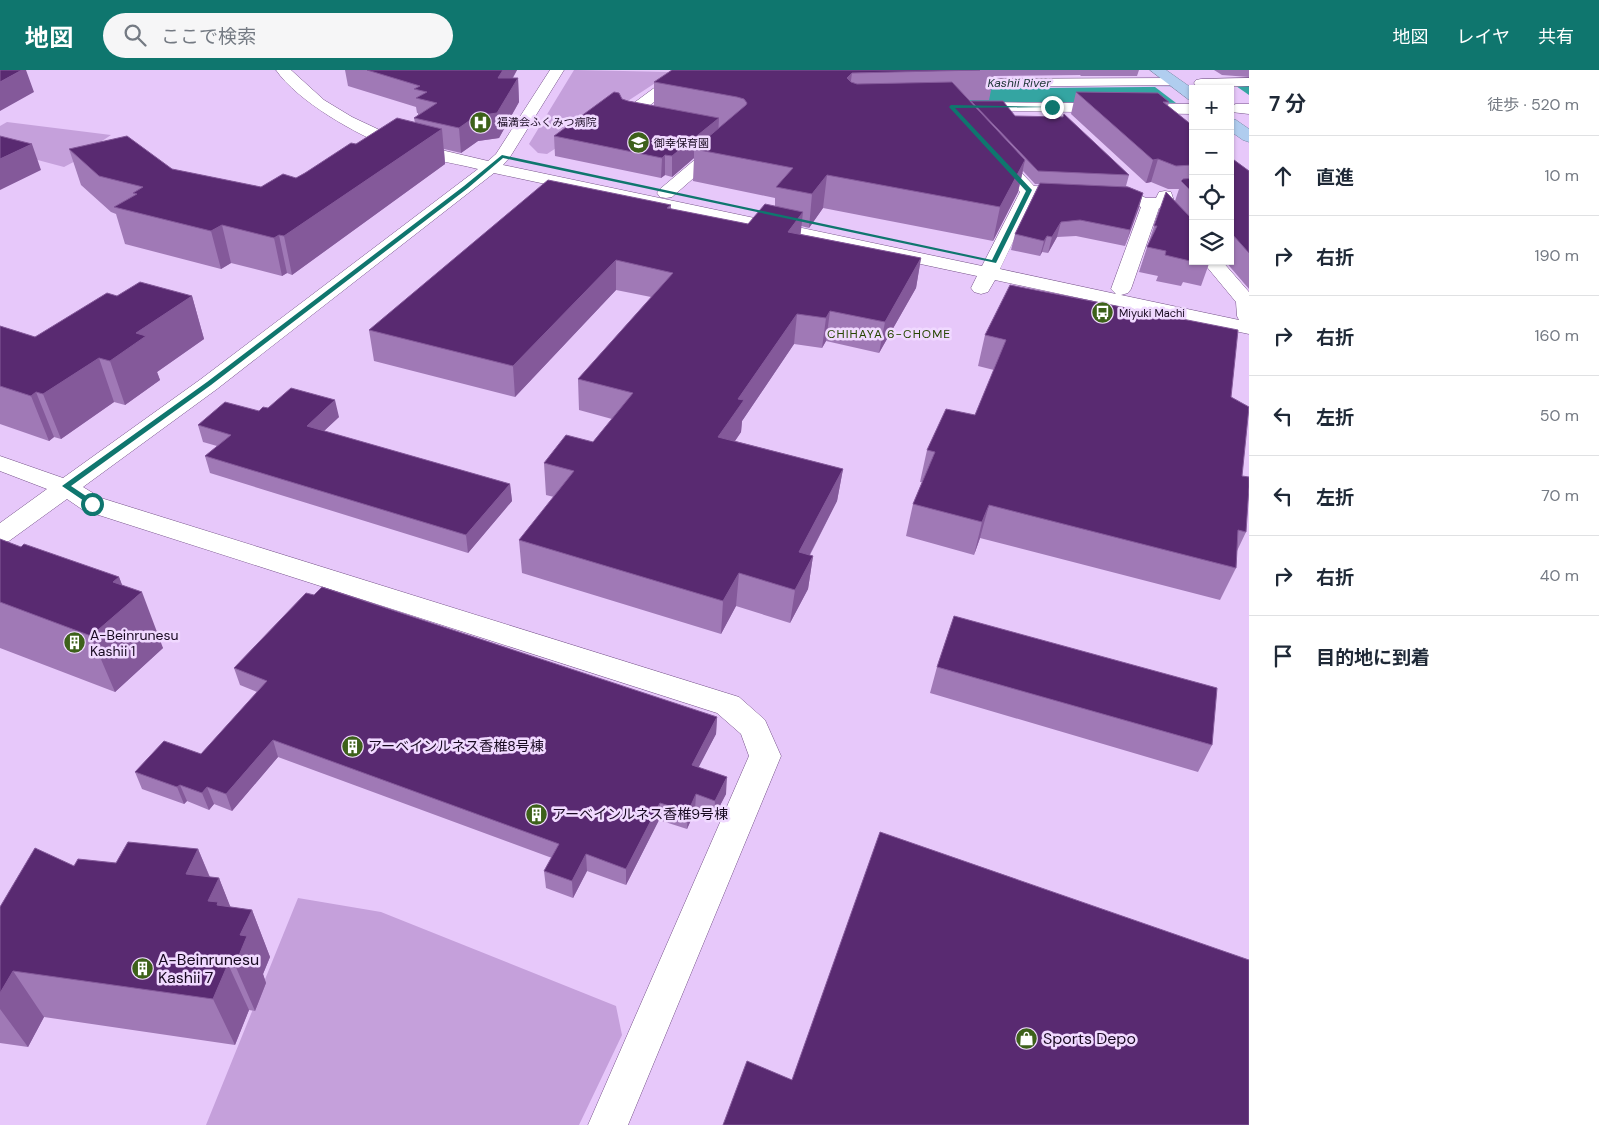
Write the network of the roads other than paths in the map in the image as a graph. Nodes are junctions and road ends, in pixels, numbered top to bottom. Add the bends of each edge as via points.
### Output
1 (283, 70) edge
2 (557, 70) edge
3 (1157, 70) edge
4 (678, 77) edge
5 (1173, 82) junction
6 (1200, 82) edge
7 (1249, 82) edge
8 (941, 83) edge
9 (1189, 93) edge
10 (1052, 107) junction
11 (1155, 108) junction
12 (1189, 109) edge
13 (360, 110) dead end
14 (957, 113) edge
15 (1239, 113) edge
16 (667, 121) edge
17 (1067, 121) edge
18 (1178, 127) edge
19 (715, 131) edge
20 (1249, 137) edge
21 (983, 142) edge
22 (496, 162) junction
23 (1029, 190) junction
24 (666, 193) junction
25 (1184, 196) edge
26 (1158, 201) junction
27 (1174, 218) edge
28 (1214, 265) edge
29 (988, 274) junction
30 (1121, 289) junction
31 (1248, 320) edge
32 (0, 463) edge
33 (66, 486) junction
34 (0, 535) edge
35 (608, 1125) edge

1 - 22 street via 320,103 398,145
2 - 22 street
3 - 5 highway
4 - 16 street via 628,114
5 - 8 street
5 - 9 highway
6 - 7 street
10 - 11 street
10 - 14 street
10 - 17 street
11 - 12 street
11 - 18 street
13 - 22 street via 402,130
15 - 20 highway
19 - 24 street via 734,134
21 - 23 street
22 - 24 street
22 - 29 street
22 - 33 street via 209,384
23 - 26 street via 1132,188 1140,201
23 - 29 street
24 - 29 street
25 - 26 street
26 - 27 street
26 - 30 street
28 - 31 street via 1246,301
29 - 30 street
29 - 31 street
30 - 31 street
32 - 33 street
33 - 34 street
33 - 35 street via 92,504 728,705 754,728 765,756

